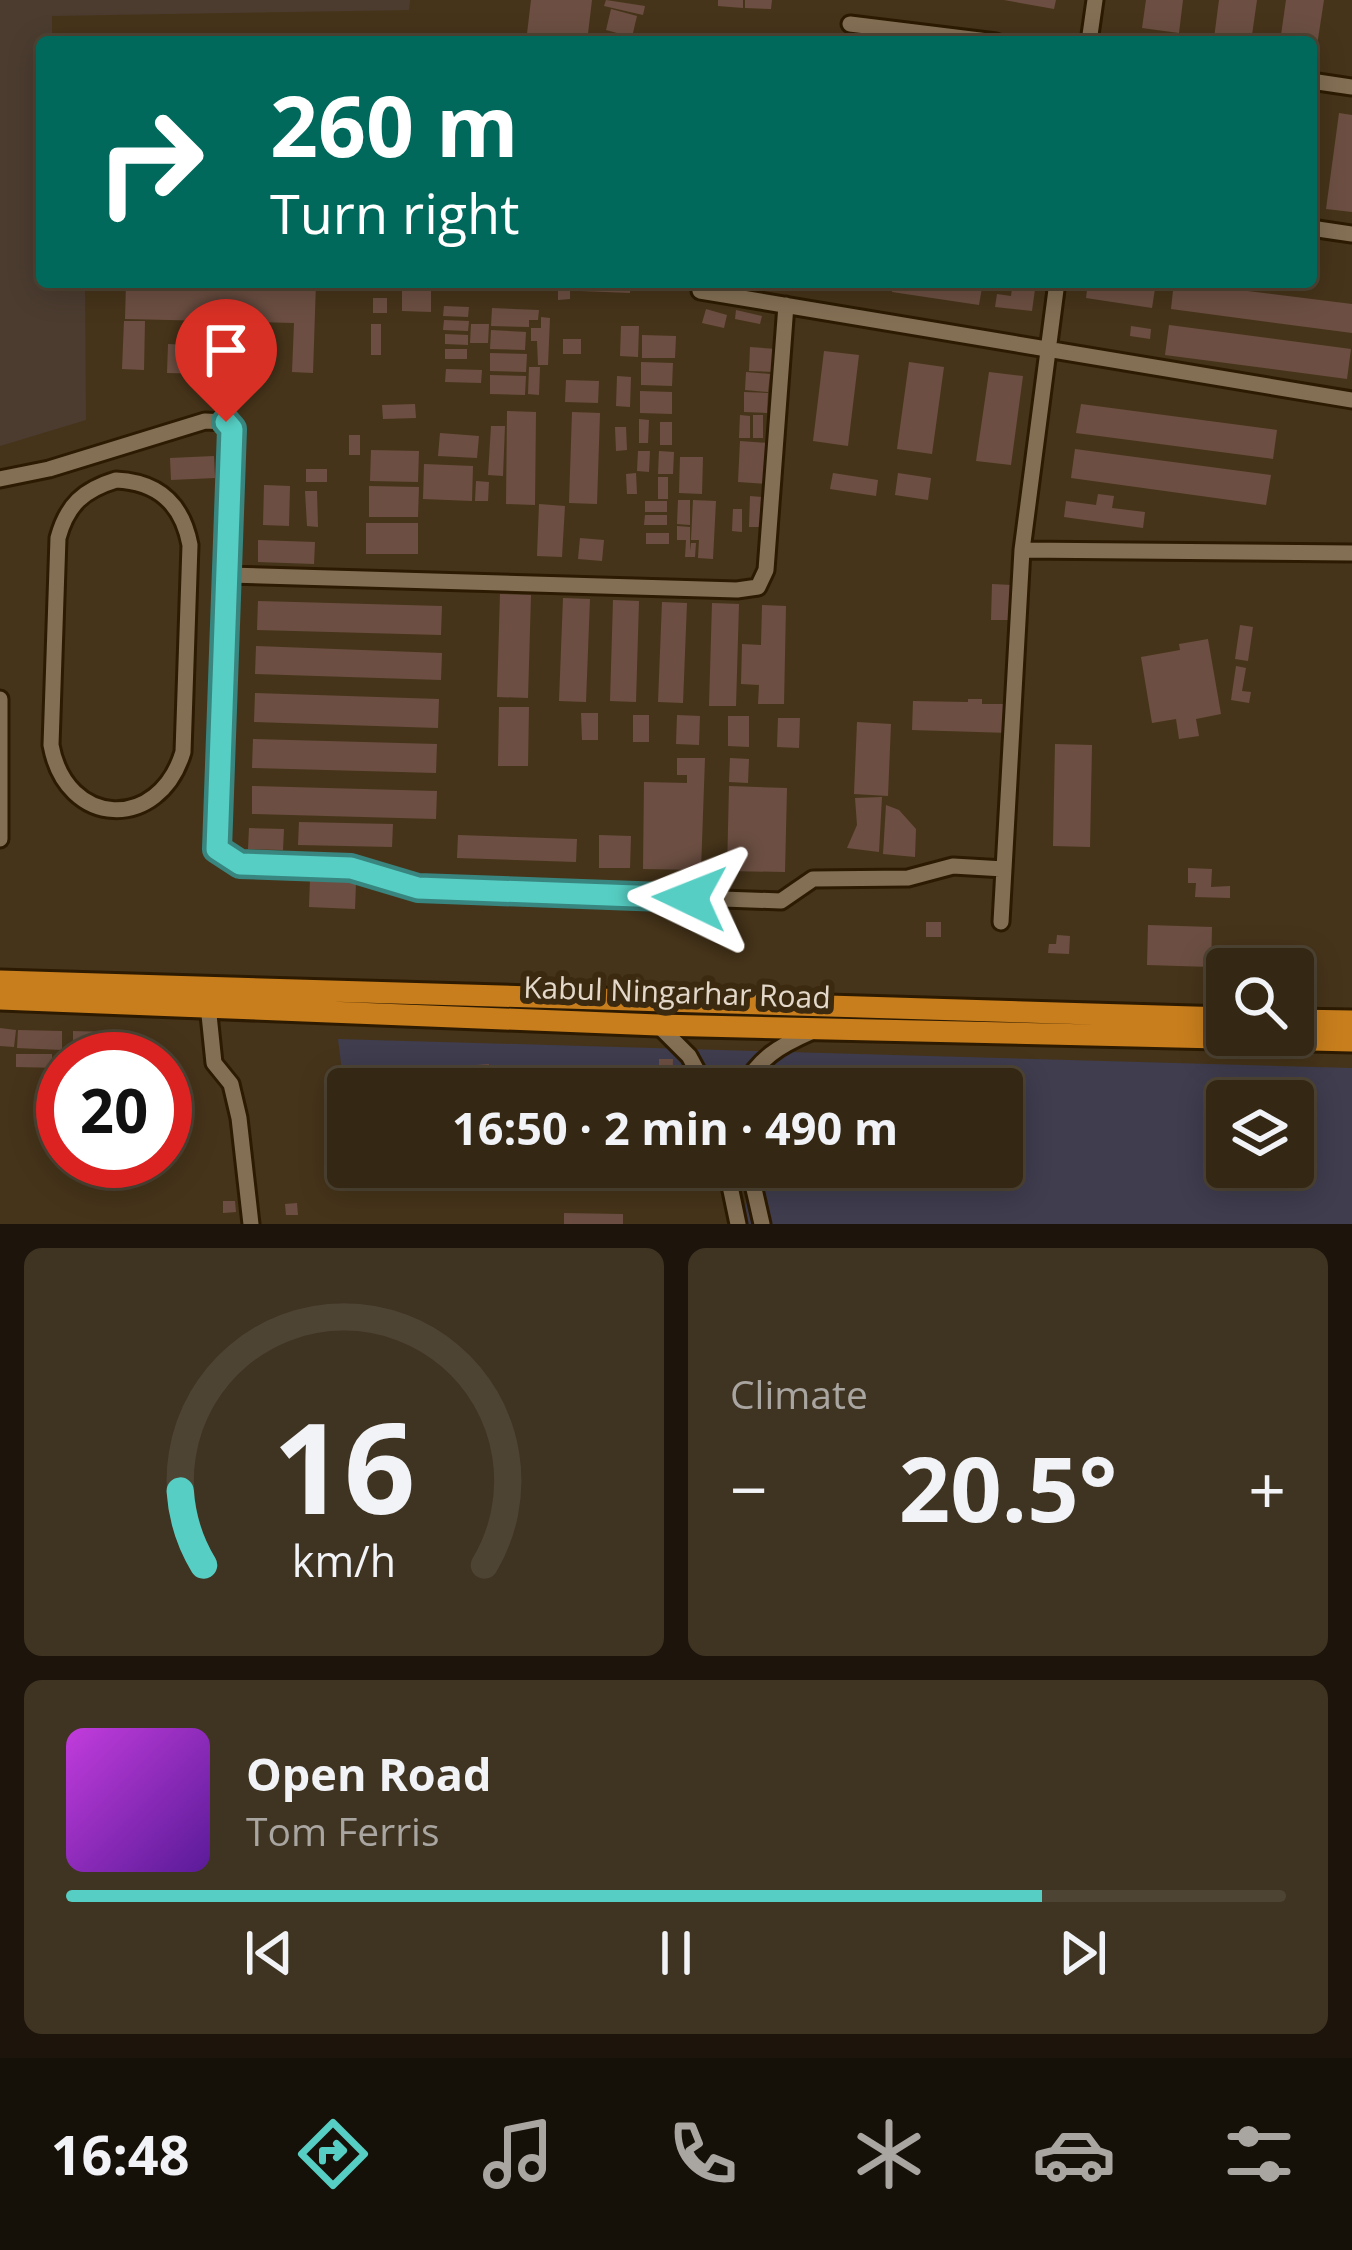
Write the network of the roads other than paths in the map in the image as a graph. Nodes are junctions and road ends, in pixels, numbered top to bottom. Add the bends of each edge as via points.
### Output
1 (1095, 0) edge
2 (850, 24) dead end
3 (947, 36) edge
4 (1090, 36) edge
5 (1317, 82) edge
6 (1352, 86) edge
7 (1317, 229) edge
8 (1352, 234) edge
9 (1056, 288) edge
10 (700, 291) dead end
11 (786, 305) junction
12 (1046, 349) junction
13 (1352, 400) edge
14 (0, 479) edge
15 (1022, 550) junction
16 (1352, 553) edge
17 (228, 575) junction
18 (0, 698) edge
19 (183, 752) joint
20 (0, 839) edge
21 (1004, 869) junction
22 (1001, 922) dead end
23 (0, 981) edge
24 (0, 999) edge
25 (208, 1005) junction
26 (1206, 1017) edge
27 (1314, 1020) edge
28 (1352, 1021) edge
29 (658, 1025) junction
30 (822, 1028) junction
31 (1352, 1041) edge
32 (696, 1068) edge
33 (754, 1068) edge
34 (730, 1188) edge
35 (754, 1188) edge
36 (251, 1224) edge
37 (737, 1224) edge
38 (762, 1224) edge

1 - 4 street
2 - 3 street
5 - 6 street
7 - 8 street
9 - 12 street
10 - 11 street
11 - 12 street
11 - 17 street via 766,570 758,587
12 - 13 street
12 - 15 street
14 - 17 street via 205,421 226,422
15 - 16 street
15 - 21 street
17 - 21 street via 217,849 240,864 351,868 418,888 781,901 813,879
18 - 20 street
19 - 19 street via 164,791 125,810 82,800 55,767 58,538 77,499 116,480 158,490 186,523
21 - 22 street
23 - 26 highway, Kabul Ningarhar Road
24 - 25 highway, Kabul Ningarhar Road
25 - 29 highway, Kabul Ningarhar Road
25 - 36 street via 214,1063 231,1084 239,1118
27 - 28 highway
29 - 30 highway, Kabul Ningarhar Road
29 - 32 street
30 - 31 highway, Kabul Ningarhar Road
30 - 33 street via 781,1045
34 - 37 street
35 - 38 street

